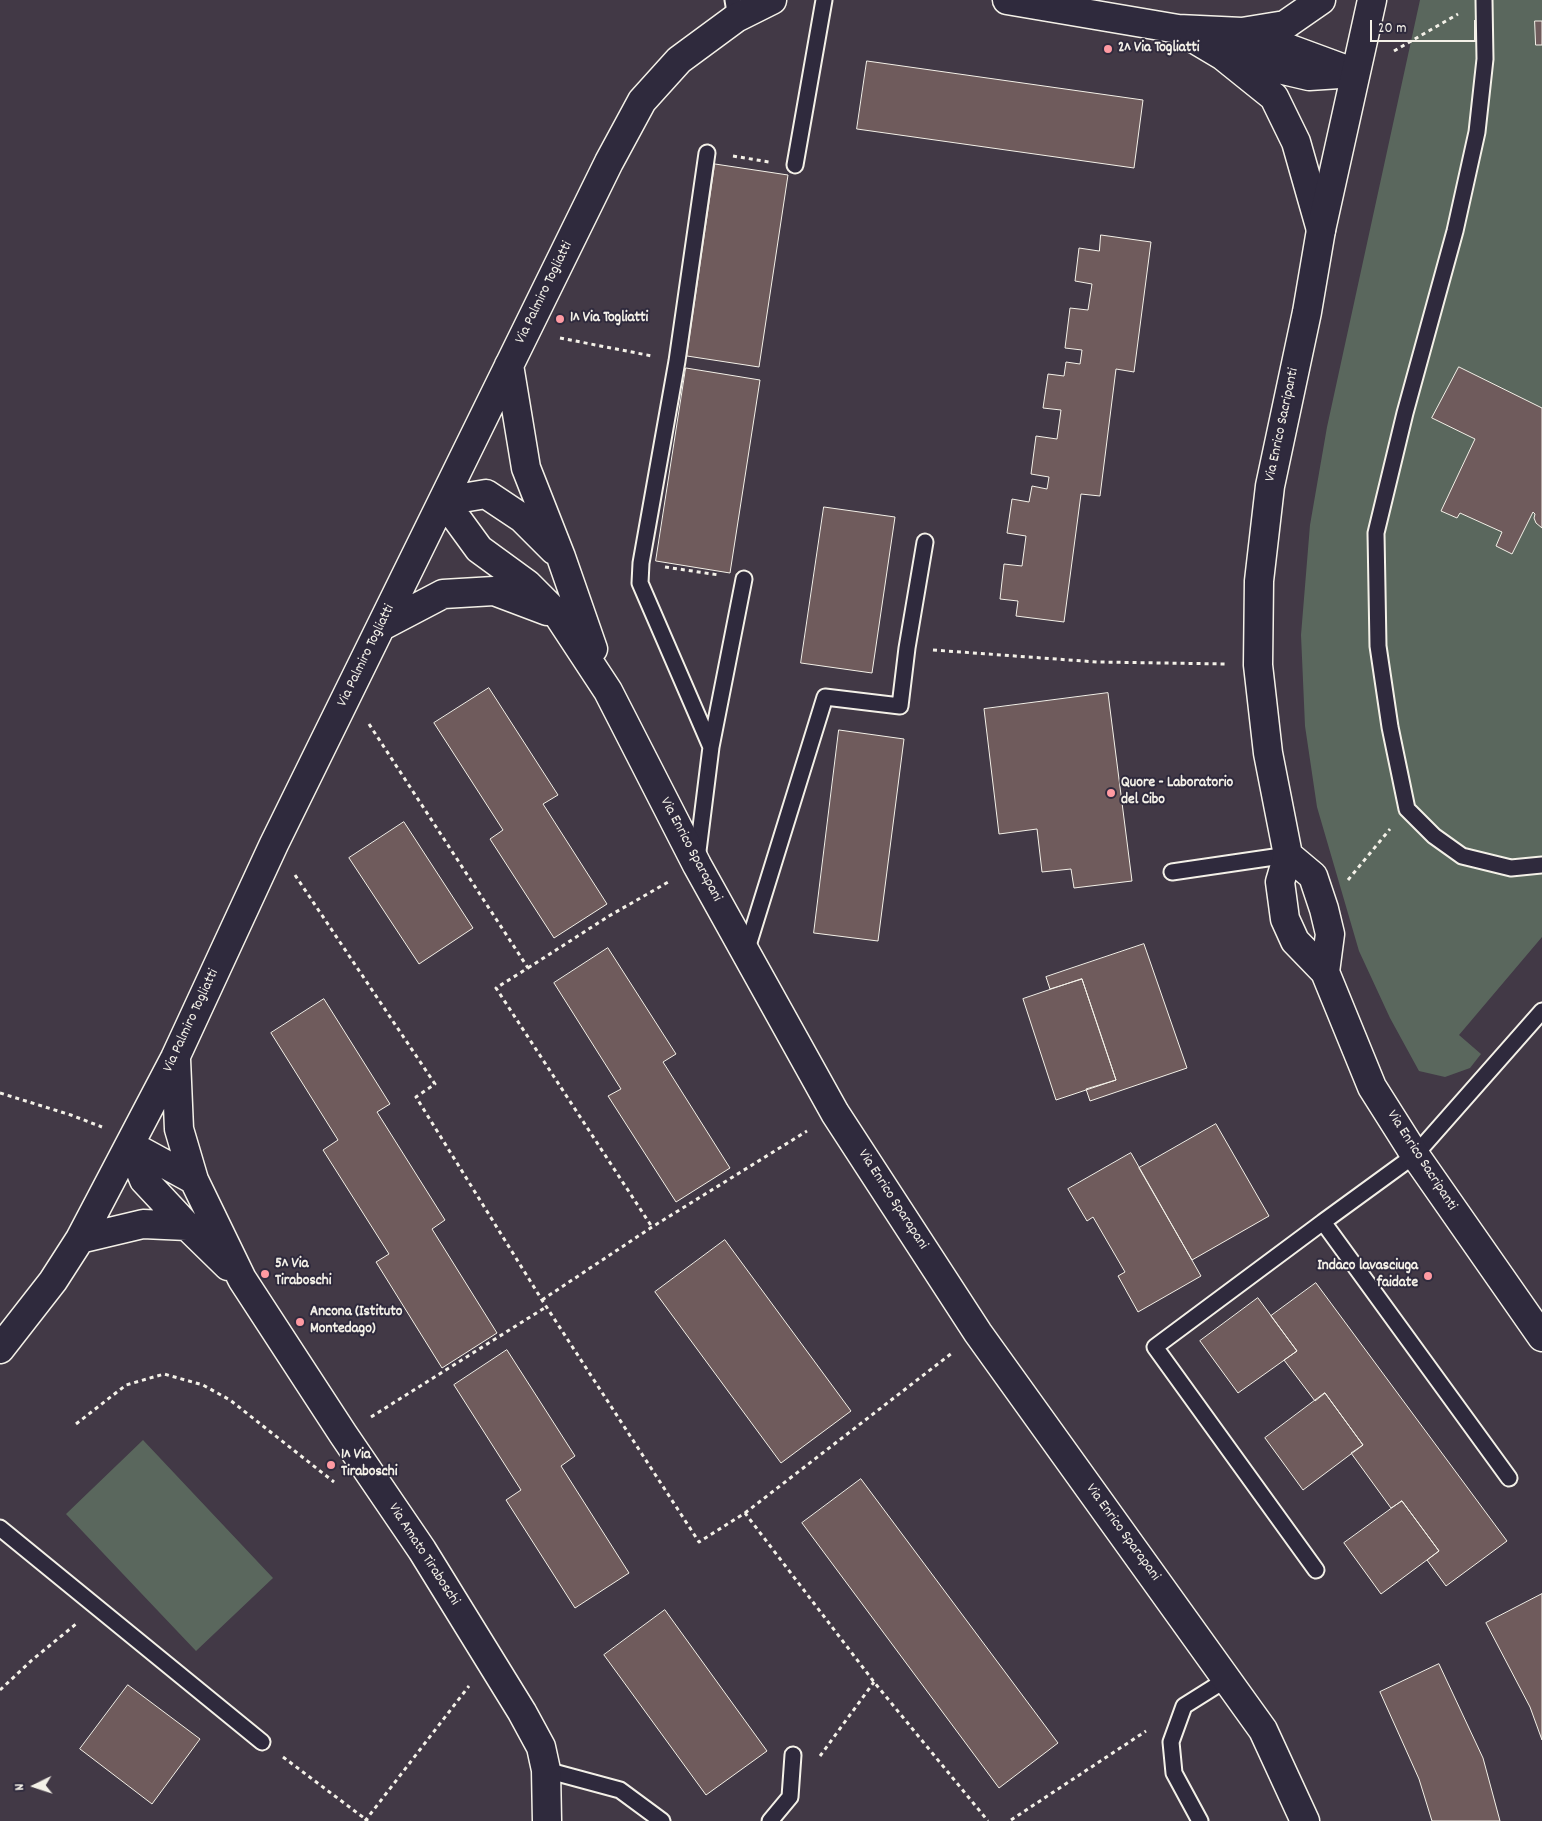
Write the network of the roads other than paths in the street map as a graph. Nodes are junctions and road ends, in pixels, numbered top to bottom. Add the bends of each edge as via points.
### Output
1 (772, 0) edge
2 (824, 0) edge
3 (1007, 0) edge
4 (1321, 0) edge
5 (1372, 0) edge
6 (1484, 0) edge
7 (736, 6) edge
8 (1178, 29) junction
9 (1242, 32) junction
10 (1223, 56) junction
11 (1355, 73) junction
12 (707, 153) road end
13 (794, 165) road end
14 (1321, 230) junction
15 (509, 365) junction
16 (444, 501) junction
17 (925, 542) dead end
18 (561, 557) junction
19 (744, 580) road end
20 (558, 615) junction
21 (382, 626) junction
22 (608, 691) junction
23 (711, 747) junction
24 (1288, 855) junction
25 (697, 865) junction
26 (1542, 865) edge
27 (1172, 872) dead end
28 (746, 952) junction
29 (1325, 972) junction
30 (1542, 1011) edge
31 (176, 1058) junction
32 (130, 1146) junction
33 (1415, 1156) junction
34 (194, 1180) junction
35 (1323, 1222) junction
36 (187, 1226) junction
37 (80, 1239) junction
38 (242, 1279) junction
39 (1542, 1337) edge
40 (0, 1349) edge
41 (1509, 1478) dead end
42 (0, 1528) edge
43 (1316, 1570) dead end
44 (1227, 1679) junction
45 (262, 1742) road end
46 (793, 1755) dead end
47 (546, 1770) junction
48 (547, 1821) edge
49 (662, 1821) edge
50 (770, 1821) edge
51 (1200, 1821) edge
52 (1306, 1821) edge

1 - 7 street, Via Palmiro Togliatti
2 - 13 lane
3 - 8 street
4 - 9 street via 1285,25
5 - 11 street, Via Enrico Sacripanti
6 - 26 lane via 1485,59 1477,132 1455,231 1376,533 1378,646 1407,809 1434,836 1462,856 1511,868
7 - 15 street, Via Palmiro Togliatti via 679,60 642,101
8 - 9 street
8 - 10 street
9 - 11 street
10 - 11 street via 1309,76
10 - 14 street via 1274,97 1296,142
11 - 14 street, Via Enrico Sacripanti
12 - 23 lane via 640,583
14 - 24 street, Via Enrico Sacripanti via 1270,486 1259,581 1258,665 1268,753
15 - 16 street, Via Palmiro Togliatti
15 - 18 street, Via Enrico Sparapani via 526,468
16 - 18 street, Via Enrico Sparapani via 486,494 522,518
16 - 20 street, Via Enrico Sparapani via 479,549 526,584
16 - 21 street, Via Palmiro Togliatti
17 - 28 lane via 900,706 825,697
18 - 22 street, Via Enrico Sparapani
19 - 23 lane
20 - 21 street via 494,591 443,594
20 - 22 street, Via Enrico Sparapani
21 - 31 street, Via Palmiro Togliatti via 274,844
22 - 25 street, Via Enrico Sparapani
23 - 25 lane
24 - 27 lane
24 - 29 street, Via Enrico Sacripanti via 1313,876 1324,909 1330,934
24 - 29 street, Via Enrico Sacripanti via 1280,882 1285,920 1295,941
25 - 28 street, Via Enrico Sparapani
28 - 44 street, Via Enrico Sparapani via 835,1113 978,1333
29 - 33 street, Via Enrico Sacripanti via 1372,1087
30 - 33 lane
31 - 32 street, Via Palmiro Togliatti
31 - 34 street, Via Amato Tiraboschi via 179,1129
32 - 34 street
32 - 36 street, Via Amato Tiraboschi via 144,1180
32 - 37 street, Via Palmiro Togliatti
33 - 35 lane
33 - 39 street, Via Enrico Sacripanti
34 - 38 street, Via Amato Tiraboschi
35 - 41 lane
35 - 43 lane via 1156,1347
36 - 37 street via 143,1224
36 - 38 street, Via Amato Tiraboschi
37 - 40 street, Via Palmiro Togliatti via 53,1282
38 - 47 street, Via Amato Tiraboschi via 422,1550 541,1748
42 - 45 lane
44 - 51 lane via 1184,1706 1171,1742 1174,1773
44 - 52 street, Via Enrico Sparapani via 1262,1730
46 - 50 lane via 790,1797
47 - 48 street, Via Amato Tiraboschi
47 - 49 lane via 620,1790

